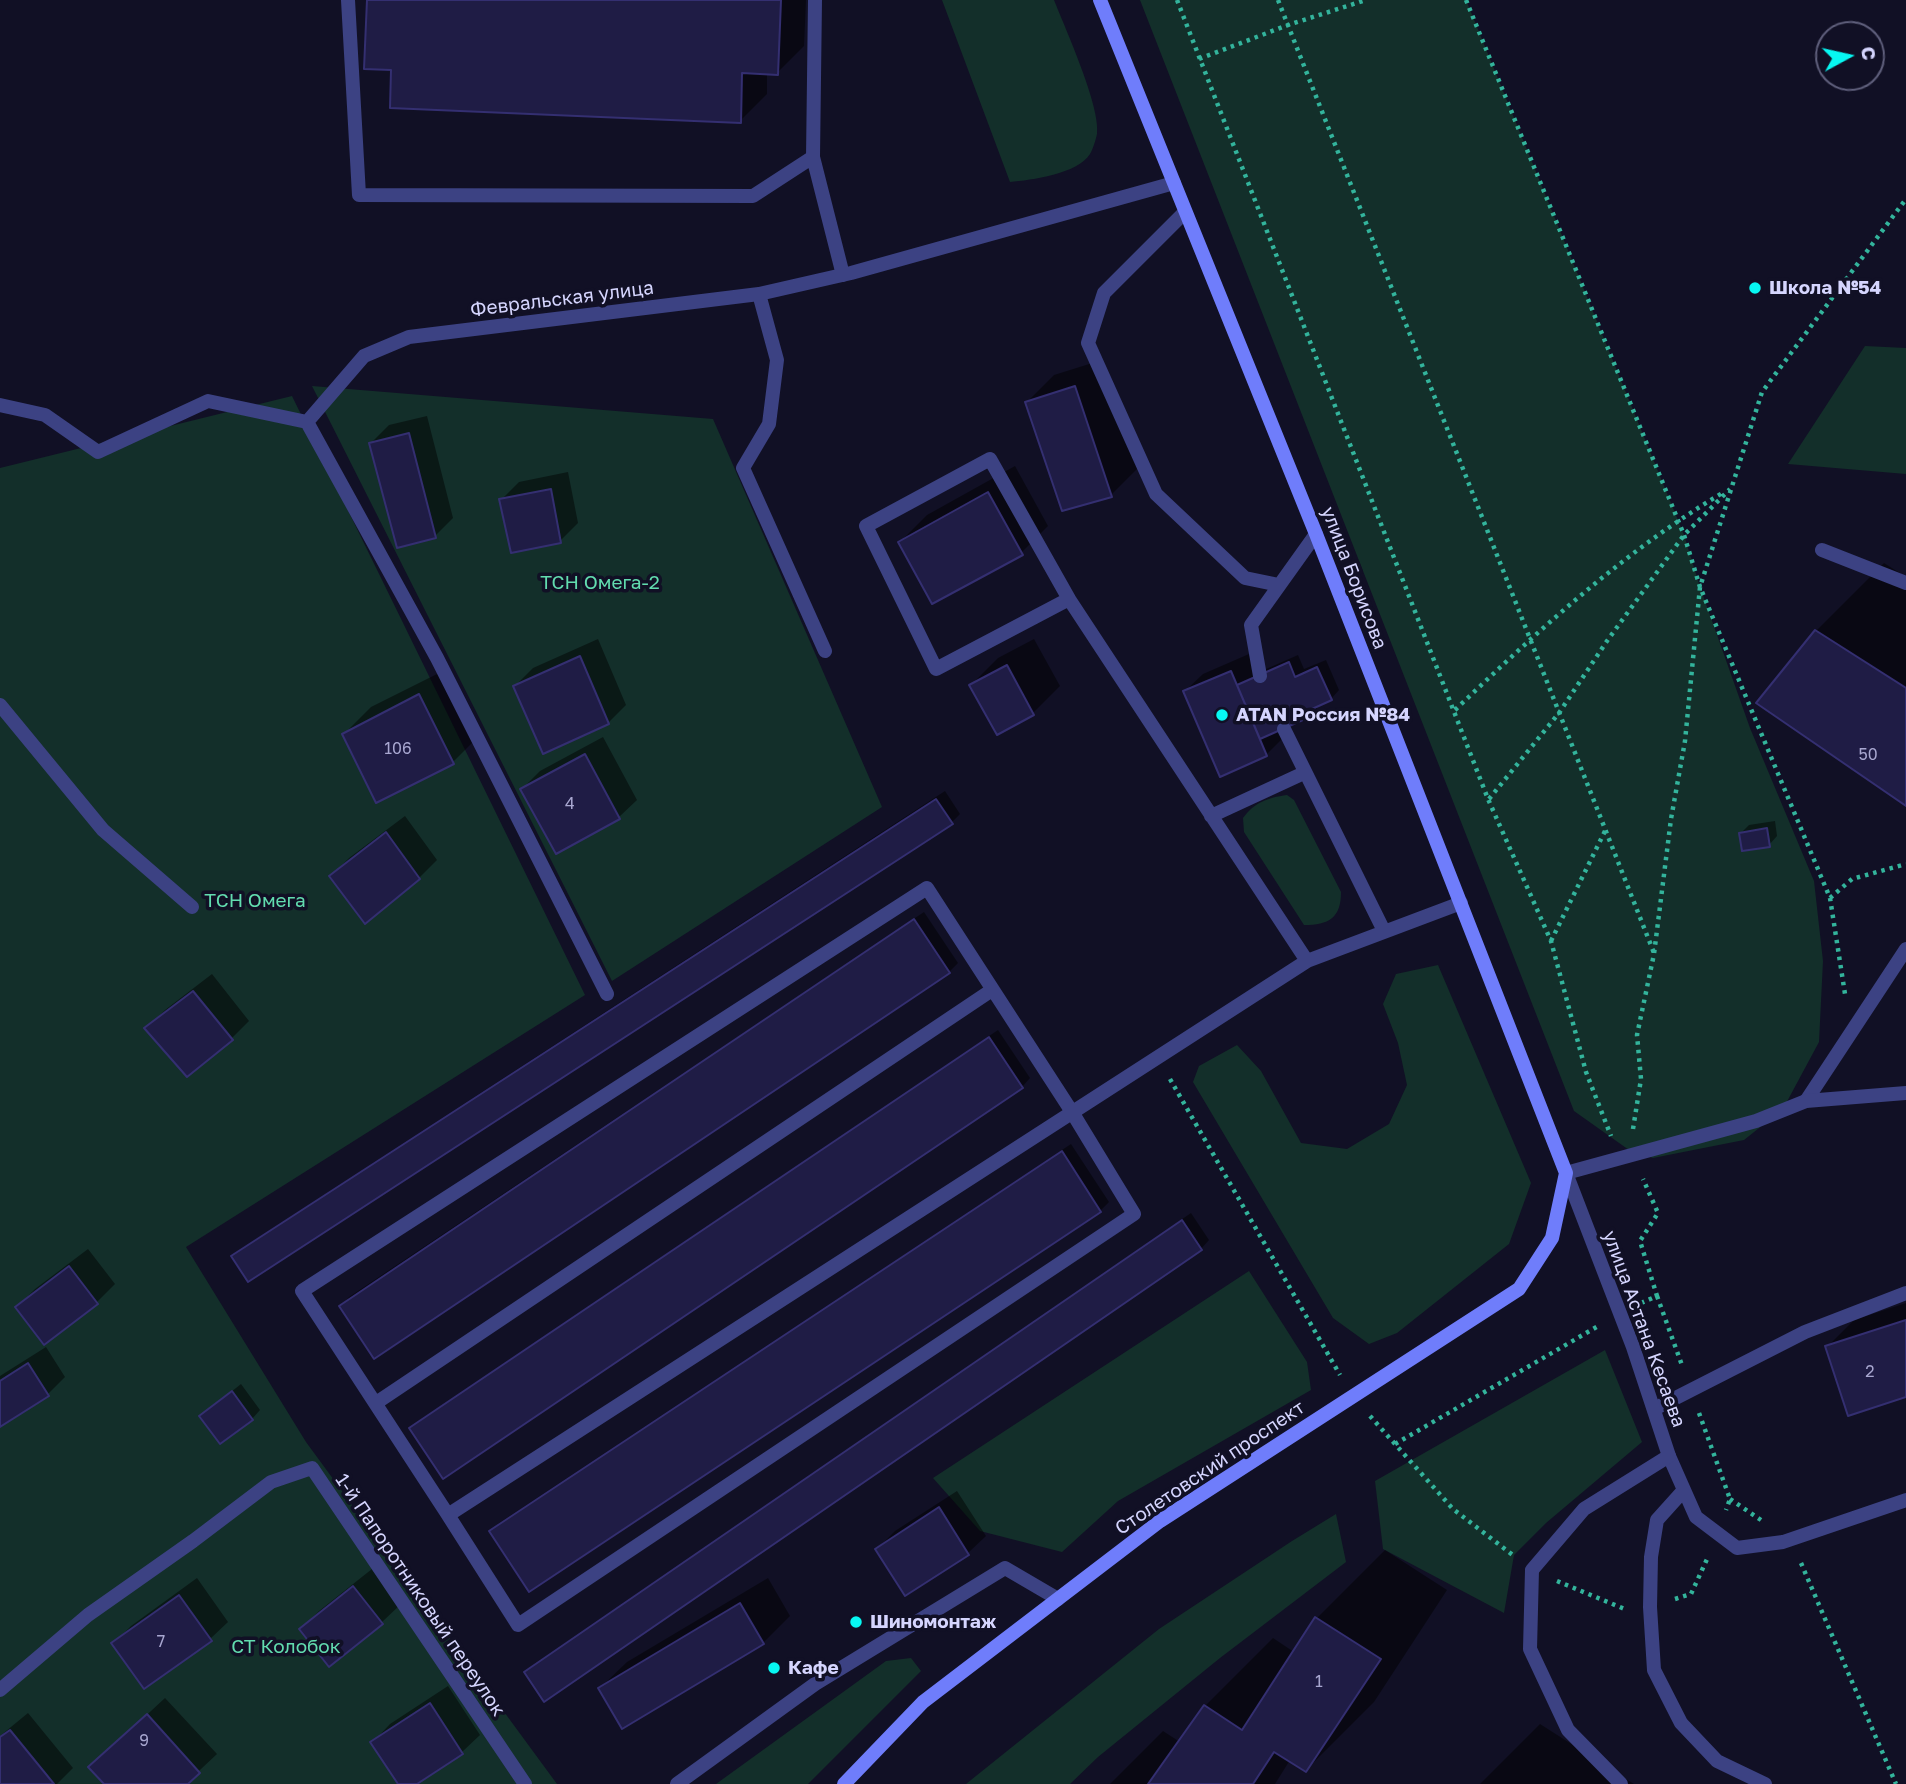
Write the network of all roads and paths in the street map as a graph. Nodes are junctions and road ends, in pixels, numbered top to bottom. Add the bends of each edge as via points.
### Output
1 (348, 0) edge
2 (815, 0) edge
3 (1100, 0) edge
4 (1177, 0) edge
5 (1278, 0) edge
6 (1366, 0) edge
7 (1466, 0) edge
8 (1288, 25) junction
9 (1199, 59) junction
10 (813, 157) junction
11 (1174, 183) junction
12 (1906, 199) edge
13 (1185, 212) junction
14 (843, 275) junction
15 (759, 294) junction
16 (0, 405) edge
17 (307, 422) junction
18 (1731, 488) junction
19 (1677, 520) junction
20 (1316, 534) junction
21 (1684, 535) junction
22 (1822, 550) dead end
23 (1906, 583) edge
24 (1279, 585) junction
25 (1700, 587) junction
26 (1069, 599) junction
27 (1530, 639) junction
28 (825, 651) dead end
29 (1260, 676) dead end
30 (0, 705) edge
31 (1455, 710) junction
32 (1559, 713) junction
33 (1284, 729) dead end
34 (1304, 773) junction
35 (1489, 799) junction
36 (1211, 816) junction
37 (1606, 831) junction
38 (1906, 864) edge
39 (1830, 898) junction
40 (1461, 903) junction
41 (192, 907) dead end
42 (1384, 930) junction
43 (1551, 941) junction
44 (1906, 949) edge
45 (1654, 954) junction
46 (1307, 961) junction
47 (992, 990) junction
48 (607, 994) dead end
49 (1850, 1033) junction
50 (1158, 1057) junction
51 (1906, 1093) edge
52 (1806, 1101) junction
53 (1072, 1112) junction
54 (1631, 1138) dead end
55 (1613, 1140) dead end
56 (1633, 1155) junction
57 (1566, 1173) junction
58 (1906, 1293) edge
59 (1620, 1313) junction
60 (1352, 1396) junction
61 (376, 1403) junction
62 (1654, 1409) junction
63 (1395, 1444) junction
64 (1669, 1455) junction
65 (1684, 1490) junction
66 (1906, 1500) edge
67 (448, 1515) junction
68 (1791, 1540) junction
69 (1532, 1570) junction
70 (1058, 1599) junction
71 (0, 1690) edge
72 (525, 1784) edge
73 (677, 1784) edge
74 (844, 1784) edge
75 (1621, 1784) edge
76 (1765, 1784) edge
77 (1896, 1784) edge

1 - 10 street via 359,195 753,197
2 - 10 street
3 - 11 main road, улица Борисова
4 - 9 path
5 - 8 path
6 - 8 path
7 - 19 path
8 - 9 path
8 - 27 path
9 - 31 path
10 - 14 street
11 - 13 main road, улица Борисова
11 - 14 street, Февральская улица
12 - 18 path via 1762,392
13 - 20 main road, улица Борисова
13 - 24 street via 1104,293 1088,343 1156,494 1245,578
14 - 15 street, Февральская улица
15 - 17 street, Февральская улица via 409,337 364,356
15 - 28 street via 777,360 769,424 743,468
16 - 17 street via 45,415 99,452 208,401
17 - 48 street via 437,658
18 - 19 path
18 - 21 path
18 - 25 path
19 - 21 path
19 - 27 path
20 - 24 street
20 - 40 main road, улица Борисова
21 - 25 path
21 - 32 path
22 - 23 street
24 - 29 street via 1251,625
25 - 39 path
25 - 45 path via 1685,741
26 - 26 street via 936,668 866,526 989,459
26 - 36 street
27 - 31 path
27 - 32 path
30 - 41 street via 103,830
31 - 35 path
32 - 35 path
32 - 37 path
33 - 34 street
34 - 36 street
34 - 42 street
35 - 43 path
36 - 46 street
37 - 43 path
37 - 45 path
38 - 39 path via 1852,879
39 - 49 path
40 - 42 street
40 - 57 main road, улица Борисова
42 - 46 street
43 - 55 path via 1586,1072
44 - 49 street
45 - 54 path via 1637,1035 1641,1079
46 - 50 street
47 - 53 street
47 - 61 street
47 - 61 street via 927,888 302,1291
49 - 52 street
50 - 53 street
50 - 60 path
51 - 52 street
52 - 56 street via 1756,1121
53 - 67 street
53 - 67 street via 1134,1214 518,1625
56 - 57 street
56 - 59 path via 1658,1213 1640,1241 1657,1296
57 - 59 street, улица Астана Кесаева
57 - 60 main road, Столетовский проспект via 1552,1238 1519,1289
58 - 62 street via 1805,1332
59 - 62 street, улица Астана Кесаева
59 - 63 path
60 - 63 path
60 - 70 main road, Столетовский проспект via 1160,1521
61 - 67 street
62 - 64 street, улица Астана Кесаева
63 - 69 path via 1453,1509
64 - 65 street
64 - 69 street, улица Астана Кесаева via 1584,1509
65 - 68 street via 1696,1517 1737,1548
65 - 76 street via 1657,1520 1651,1557 1654,1670 1681,1723 1717,1762
66 - 68 street
68 - 77 path
69 - 75 street via 1530,1649 1568,1730
70 - 73 street via 1005,1568 815,1684
70 - 74 main road, Столетовский проспект via 923,1702
71 - 72 street, 1-й Папоротниковый переулок via 88,1615 271,1482 312,1468

